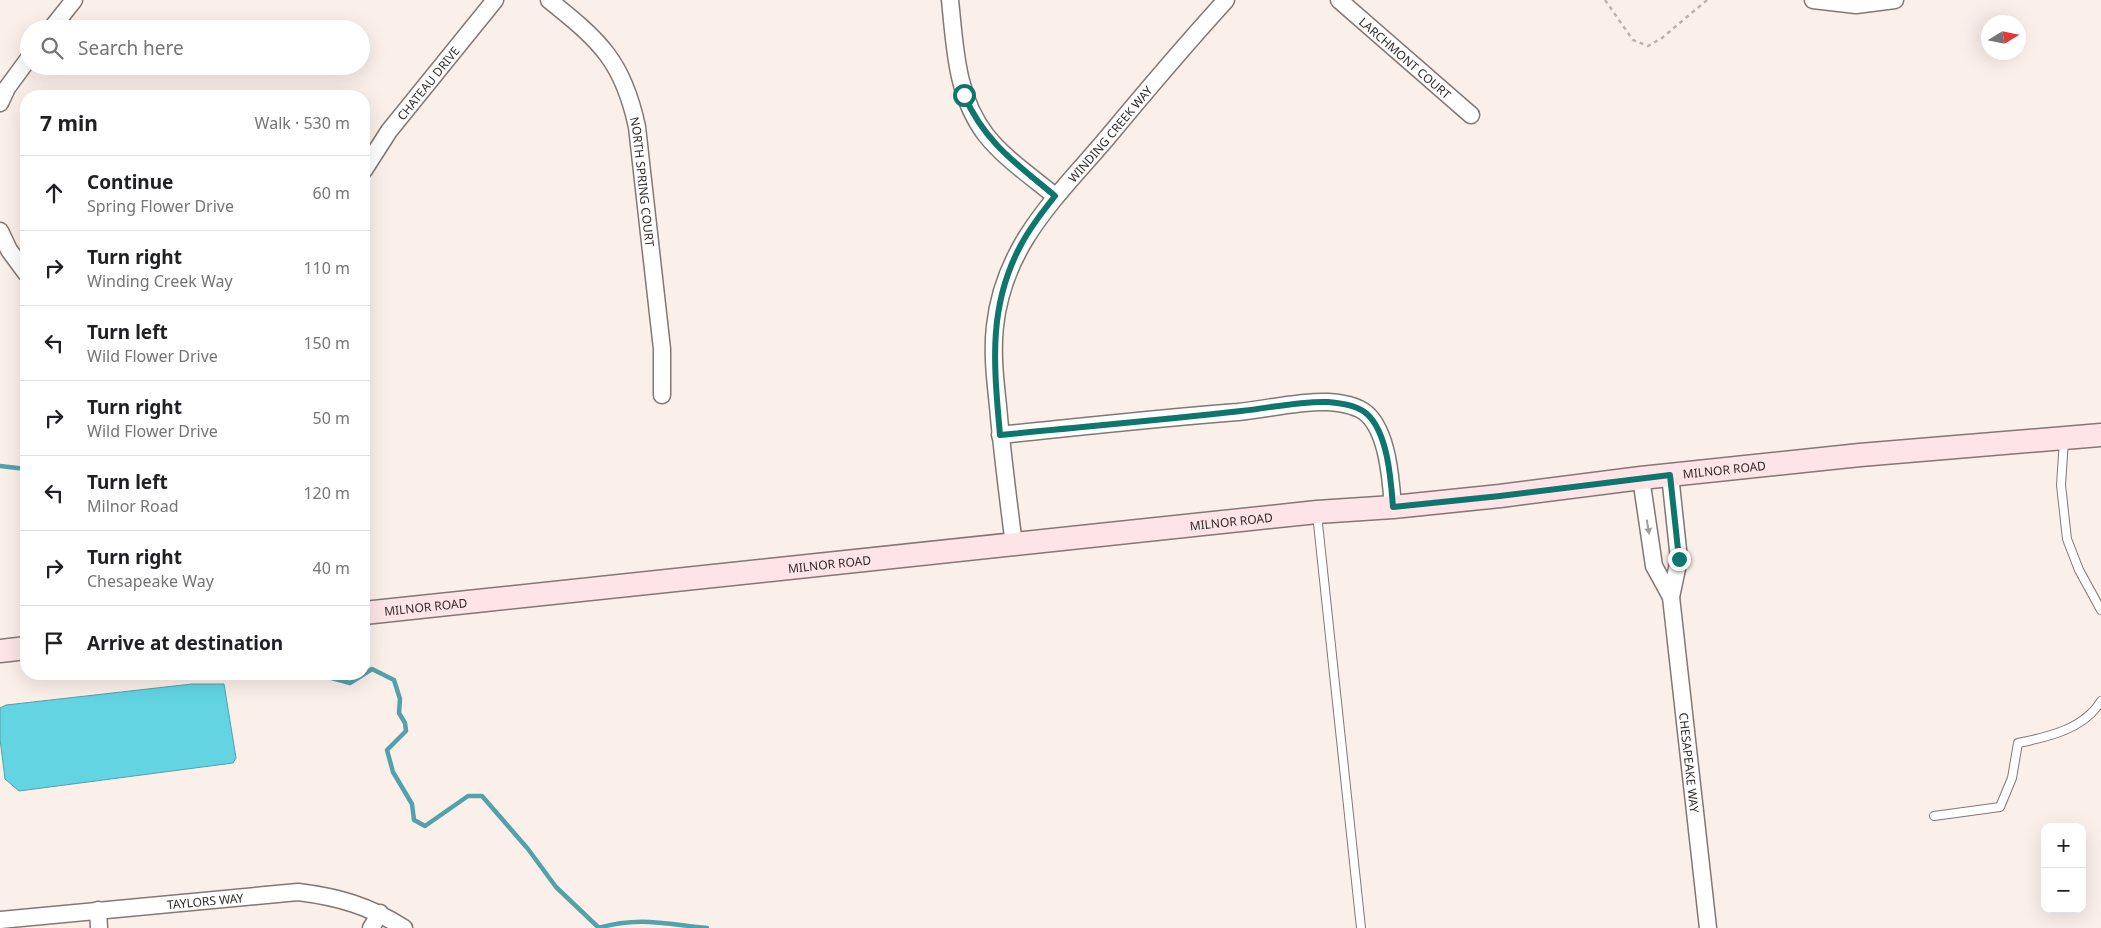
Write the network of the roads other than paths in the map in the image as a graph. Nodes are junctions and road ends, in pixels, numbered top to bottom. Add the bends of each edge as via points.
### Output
1 (74, 0) edge
2 (495, 0) edge
3 (549, 0) edge
4 (950, 0) edge
5 (1226, 0) edge
6 (1339, 0) edge
7 (1813, 0) edge
8 (1895, 0) edge
9 (58, 20) edge
10 (20, 70) edge
11 (0, 103) edge
12 (1471, 115) dead end
13 (370, 161) edge
14 (1055, 196) junction
15 (0, 231) edge
16 (20, 265) edge
17 (662, 395) dead end
18 (1000, 435) junction
19 (2101, 435) edge
20 (2064, 438) junction
21 (1670, 475) junction
22 (1641, 478) junction
23 (1393, 507) junction
24 (1317, 512) junction
25 (1014, 545) junction
26 (1672, 597) junction
27 (2101, 610) edge
28 (370, 612) edge
29 (20, 649) edge
30 (0, 651) edge
31 (2101, 701) edge
32 (1934, 816) dead end
33 (98, 910) junction
34 (380, 913) junction
35 (0, 920) edge
36 (100, 928) edge
37 (371, 928) edge
38 (404, 928) edge
39 (1361, 928) edge
40 (1708, 928) edge

1 - 9 street
2 - 13 street, CHATEAU DRIVE via 390,131
3 - 17 street, NORTH SPRING COURT via 602,46 625,84 633,105 662,350
4 - 14 street via 958,73 972,113 1002,152
5 - 14 street, WINDING CREEK WAY
6 - 12 street, LARCHMONT COURT
7 - 8 street via 1856,5
10 - 11 street
14 - 18 street, WINDING CREEK WAY via 1012,262 998,305 994,349
15 - 16 street
18 - 23 street via 1306,403 1350,405 1366,414 1380,434 1391,480
18 - 25 street, WINDING CREEK WAY
19 - 20 main road, MILNOR ROAD
20 - 21 main road, MILNOR ROAD
20 - 27 lane via 2061,485 2067,539 2079,570
21 - 22 main road, MILNOR ROAD
21 - 26 street, CHESAPEAKE WAY via 1679,559
22 - 23 main road, MILNOR ROAD
22 -> 26 street, CHESAPEAKE WAY via 1654,566
23 - 24 main road, MILNOR ROAD
24 - 25 main road, MILNOR ROAD
24 - 39 lane
25 - 28 main road, MILNOR ROAD
26 - 40 street, CHESAPEAKE WAY
29 - 30 main road
31 - 32 lane via 2078,723 2053,736 2018,743 2012,778 2000,807
33 - 34 street, TAYLORS WAY via 298,892 332,896
33 - 35 street, TAYLORS WAY
33 - 36 street
34 - 37 street
34 - 38 street, TAYLORS WAY

